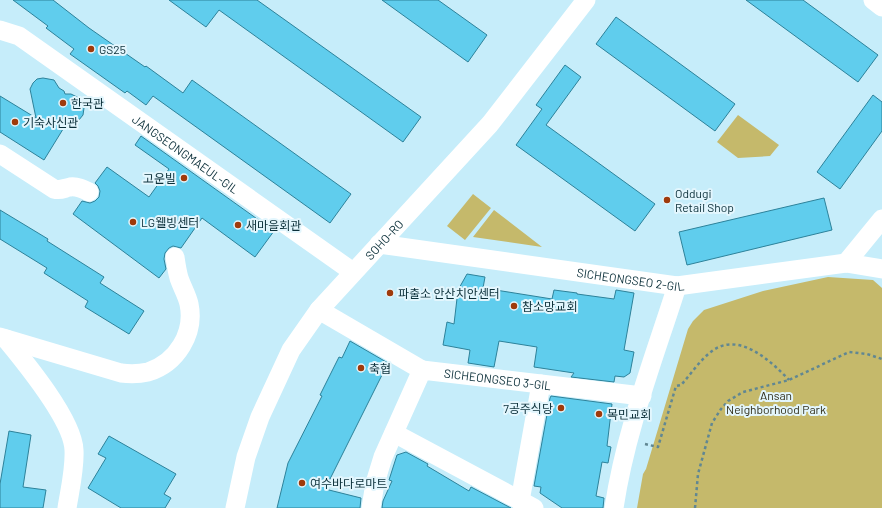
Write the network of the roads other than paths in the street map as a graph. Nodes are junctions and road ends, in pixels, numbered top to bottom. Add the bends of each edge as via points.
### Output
1 (586, 0) edge
2 (873, 0) edge
3 (882, 7) edge
4 (0, 22) edge
5 (0, 30) edge
6 (18, 36) junction
7 (0, 154) edge
8 (89, 192) dead end
9 (882, 218) edge
10 (379, 244) junction
11 (175, 256) dead end
12 (846, 263) junction
13 (882, 269) edge
14 (353, 272) junction
15 (677, 286) junction
16 (319, 310) junction
17 (3, 338) edge
18 (422, 370) junction
19 (541, 384) junction
20 (642, 396) junction
21 (394, 433) junction
22 (527, 504) edge
23 (67, 508) edge
24 (235, 508) edge
25 (371, 508) edge
26 (614, 508) edge

1 - 10 street, SOHO-RO via 490,124
2 - 3 street
4 - 6 street, JANGSEONGMAEUL-GIL
5 - 6 street, JANGSEONGMAEUL-GIL
6 - 14 street, JANGSEONGMAEUL-GIL
7 - 8 street via 54,189 78,187
9 - 12 street
10 - 14 street, SOHO-RO
10 - 15 street, SICHEONGSEO 2-GIL
11 - 17 street via 179,278 189,304 189,322 181,349 157,368 139,373 120,373
12 - 13 street, SICHEONGSEO 2-GIL
12 - 15 street, SICHEONGSEO 2-GIL
14 - 16 street, SOHO-RO
15 - 20 street
16 - 18 street
16 - 24 street, SOHO-RO via 291,350 260,417 246,457
17 - 23 street via 34,373 70,432 74,450
18 - 19 street, SICHEONGSEO 3-GIL
18 - 21 street
19 - 20 street, SICHEONGSEO 3-GIL
19 - 22 street
20 - 26 street via 622,463
21 - 22 street
21 - 25 street via 375,483

